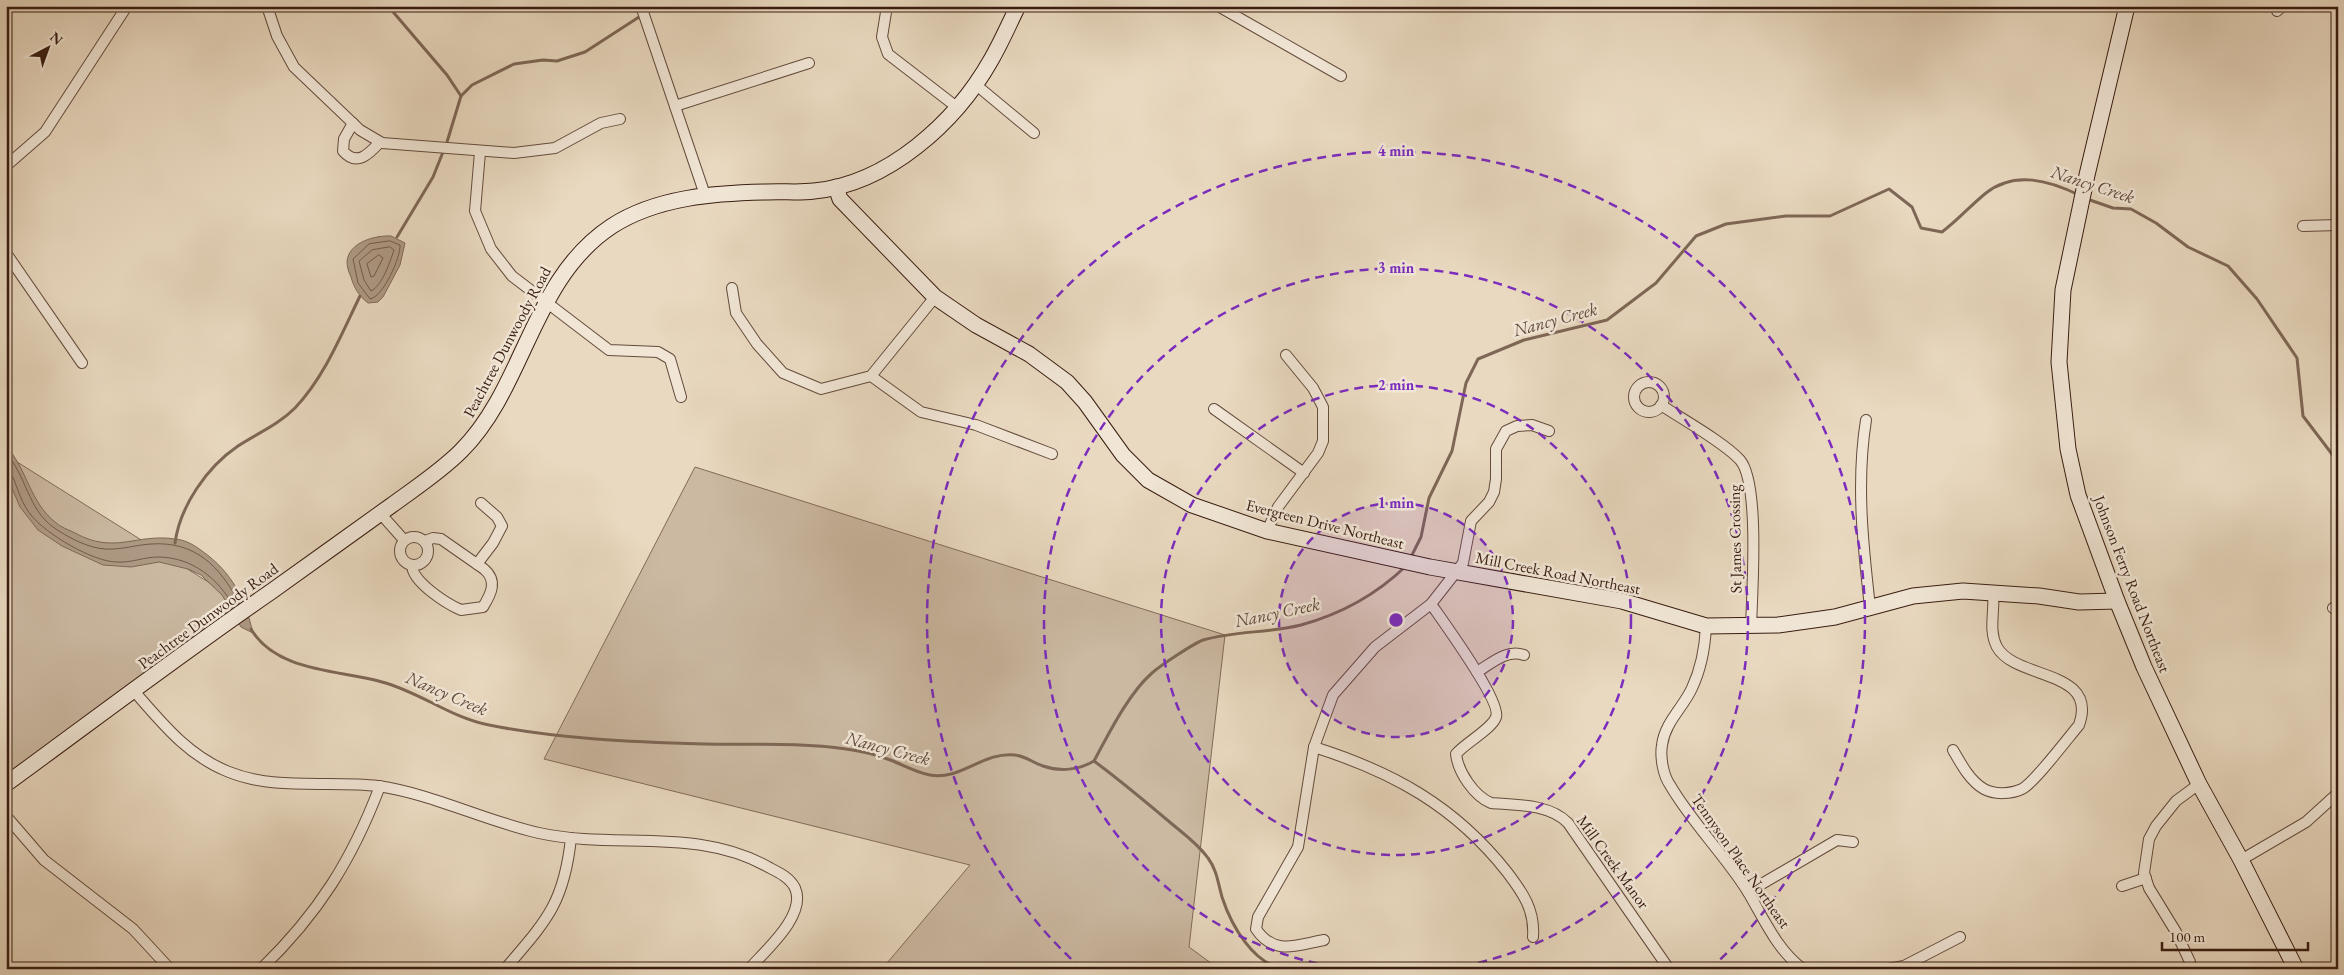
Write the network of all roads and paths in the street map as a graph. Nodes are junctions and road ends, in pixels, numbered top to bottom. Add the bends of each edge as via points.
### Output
1 (127, 6) edge
2 (267, 6) edge
3 (641, 6) edge
4 (887, 6) edge
5 (1018, 6) edge
6 (1218, 6) edge
7 (2127, 6) edge
8 (2274, 6) edge
9 (2283, 6) edge
10 (809, 63) dead end
11 (1341, 76) dead end
12 (975, 84) junction
13 (675, 106) junction
14 (958, 108) junction
15 (620, 119) dead end
16 (353, 123) junction
17 (1034, 133) dead end
18 (380, 142) junction
19 (480, 152) junction
20 (6, 166) edge
21 (836, 187) junction
22 (705, 195) junction
23 (2338, 225) edge
24 (2303, 226) dead end
25 (6, 253) edge
26 (732, 288) dead end
27 (935, 297) junction
28 (545, 303) junction
29 (1286, 354) dead end
30 (82, 363) dead end
31 (871, 376) junction
32 (681, 397) dead end
33 (1661, 405) dead end
34 (1214, 409) dead end
35 (1866, 420) dead end
36 (1549, 431) dead end
37 (1052, 454) dead end
38 (1304, 473) junction
39 (481, 503) dead end
40 (380, 513) junction
41 (1267, 531) junction
42 (404, 540) junction
43 (425, 541) junction
44 (477, 564) junction
45 (412, 565) junction
46 (1457, 572) junction
47 (1993, 594) junction
48 (2116, 601) junction
49 (1431, 604) junction
50 (1870, 607) junction
51 (1706, 626) junction
52 (1751, 627) junction
53 (1524, 655) dead end
54 (1477, 672) junction
55 (134, 691) junction
56 (1314, 746) junction
57 (1953, 750) dead end
58 (6, 784) edge
59 (2199, 784) junction
60 (380, 786) junction
61 (2338, 793) edge
62 (6, 816) edge
63 (571, 838) junction
64 (1852, 842) dead end
65 (2241, 860) junction
66 (2146, 878) junction
67 (2122, 886) dead end
68 (1748, 892) junction
69 (1533, 937) dead end
70 (1960, 937) dead end
71 (1324, 940) dead end
72 (2190, 962) dead end
73 (170, 969) edge
74 (261, 969) edge
75 (505, 969) edge
76 (749, 969) edge
77 (1669, 969) edge
78 (1803, 969) edge
79 (1888, 969) edge
80 (2296, 969) edge

1 - 20 street via 45,132
2 - 16 street via 294,67
3 - 13 street
4 - 14 street via 882,37 888,54
5 - 12 main road, Peachtree Dunwoody Road via 991,61
6 - 11 street
7 - 48 main road, Johnson Ferry Road Northeast via 2063,290 2059,362 2068,449 2078,495
8 - 9 street via 2277,11
10 - 13 street
12 - 14 main road, Peachtree Dunwoody Road
12 - 17 street
13 - 22 street
14 - 21 main road, Peachtree Dunwoody Road via 896,160 867,176
15 - 19 street via 601,123 555,148 514,153
16 - 18 street
16 - 18 street via 343,146 348,156 358,159 368,155
18 - 19 street
19 - 28 street via 476,211 491,249 512,276
21 - 22 main road, Peachtree Dunwoody Road via 814,191
21 - 27 main road, Evergreen Drive Northeast via 840,199
22 - 28 main road, Peachtree Dunwoody Road via 648,208 623,218 597,236 564,272
23 - 24 street
25 - 30 street
26 - 31 street via 736,313 756,344 783,373 821,389
27 - 31 street
27 - 41 main road, Evergreen Drive Northeast via 1055,371 1085,402 1123,454 1148,480 1192,505
28 - 32 street via 609,350 658,352 670,360
28 - 40 main road, Peachtree Dunwoody Road via 491,414 477,433 439,470
29 - 38 street via 1313,388 1323,407 1323,441
31 - 37 street via 921,412 976,425
33 - 52 street, St James Crossing via 1725,448 1740,460 1747,472 1752,510
34 - 38 street
35 - 50 street via 1861,460 1864,554
36 - 46 street via 1532,424 1518,426 1506,431 1500,439 1496,449 1494,492 1471,521 1464,563
38 - 41 street via 1278,508
39 - 44 street via 502,526 494,543
40 - 42 street
40 - 55 main road, Peachtree Dunwoody Road
41 - 46 main road, Evergreen Drive Northeast
42 - 43 street via 414,536
42 - 45 street via 399,552 406,563
43 - 44 street via 442,538
43 - 45 street via 428,549 426,559 421,564
44 - 45 street via 490,574 493,589 483,607 468,611 454,607 423,585 412,571
46 - 49 street, Mill Creek Road Northeast
46 - 51 main road, Mill Creek Road Northeast via 1622,601
47 - 48 main road, Mill Creek Road Northeast via 2079,602
47 - 50 main road, Mill Creek Road Northeast via 1963,591 1913,596
47 - 57 street via 1992,634 2004,656 2020,666 2054,676 2066,684 2076,692 2082,717 2079,725 2024,788 2010,793 1984,789 1969,776
48 - 59 main road, Johnson Ferry Road Northeast via 2174,735
49 - 54 street, Mill Creek Manor
49 - 56 street, Mill Creek Road Northeast via 1375,647 1350,674 1333,695
50 - 52 main road, Mill Creek Road Northeast via 1834,617
51 - 52 main road, Mill Creek Road Northeast
51 - 68 street, Tennyson Place Northeast via 1700,669 1692,690 1666,730 1662,759 1669,784
53 - 54 street via 1507,654
54 - 77 street, Mill Creek Manor via 1497,709 1496,717 1456,754 1460,771 1482,799 1491,803 1526,806 1560,815 1622,897
55 - 58 main road, Peachtree Dunwoody Road
55 - 60 street via 182,744 228,772 270,782
56 - 69 street via 1354,759 1398,780 1454,815 1516,884 1531,909
56 - 71 street, Mill Creek Road Northeast via 1298,847 1258,917 1256,928 1263,938 1279,947
59 - 65 main road, Johnson Ferry Road Northeast
59 - 66 street via 2176,801 2156,826 2145,861
60 - 63 street via 530,831
60 - 74 street via 364,827 330,890 297,932
61 - 65 street via 2306,822
62 - 73 street via 44,860 133,929
63 - 75 street via 568,865 554,907
63 - 76 street via 695,842 740,854 790,881 798,904 791,920
64 - 68 street via 1837,840
65 - 80 main road, Johnson Ferry Road Northeast
66 - 67 street
66 - 72 street
68 - 78 street, Tennyson Place Northeast via 1766,925
70 - 79 street via 1904,966

